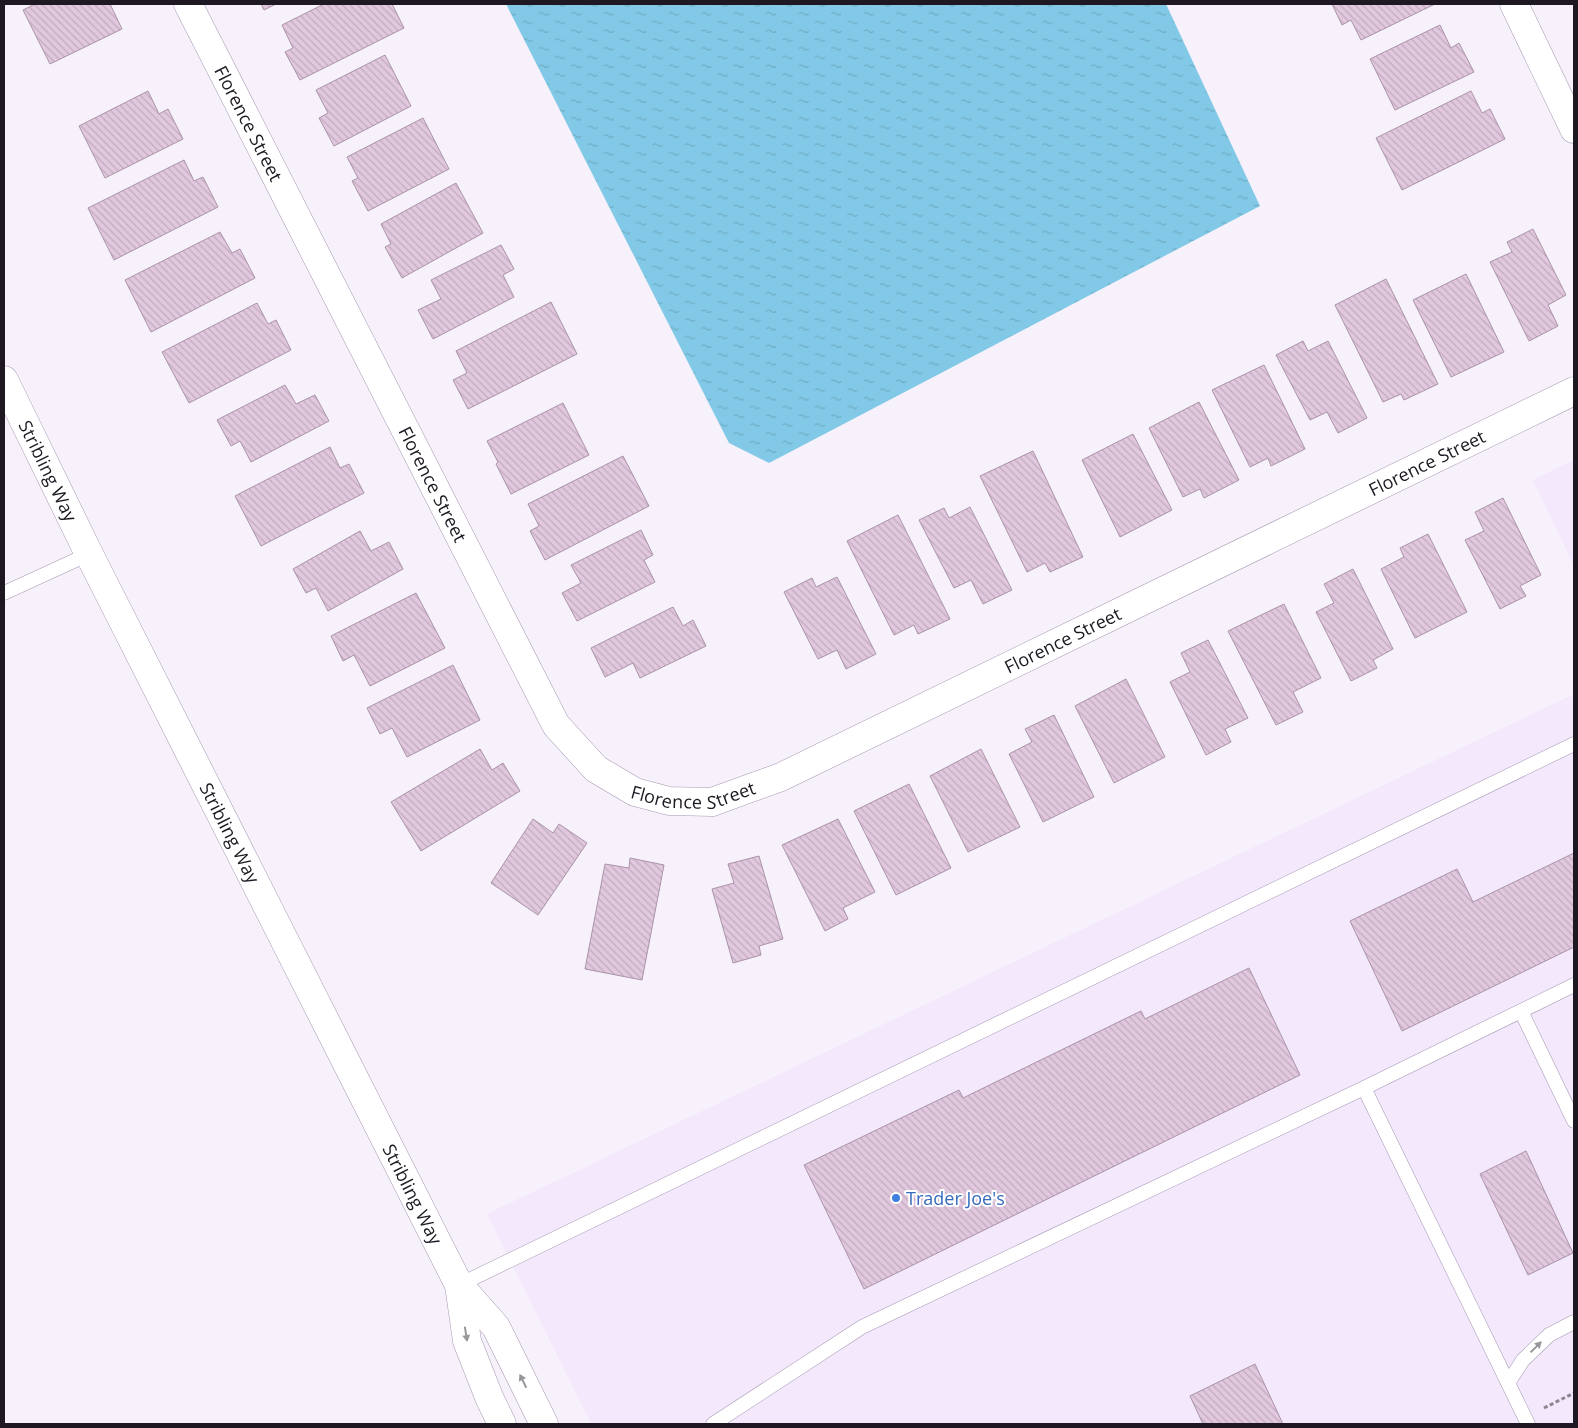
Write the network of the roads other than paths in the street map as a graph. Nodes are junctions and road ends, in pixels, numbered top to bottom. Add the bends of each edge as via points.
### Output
1 (188, 4) edge
2 (1514, 4) edge
3 (1574, 129) edge
4 (4, 380) edge
5 (1574, 391) edge
6 (89, 554) junction
7 (4, 593) edge
8 (1574, 744) edge
9 (1574, 985) edge
10 (1521, 1011) junction
11 (1364, 1088) junction
12 (1574, 1121) edge
13 (459, 1285) junction
14 (1574, 1322) edge
15 (1508, 1383) junction
16 (502, 1424) edge
17 (544, 1424) edge
18 (713, 1424) edge
19 (1528, 1424) edge

1 - 5 street, Florence Street via 556,725 596,770 635,792 669,801 712,802 781,777
2 - 3 street
4 - 6 street, Stribling Way
6 - 7 lane
6 - 13 street, Stribling Way
8 - 13 lane
9 - 10 lane
10 - 11 lane
10 - 12 lane
11 - 15 lane
11 - 18 lane via 862,1326
13 -> 16 street, Stribling Way via 467,1341
17 -> 13 street, Stribling Way via 496,1327
15 -> 14 lane via 1523,1360 1549,1335
15 - 19 lane

